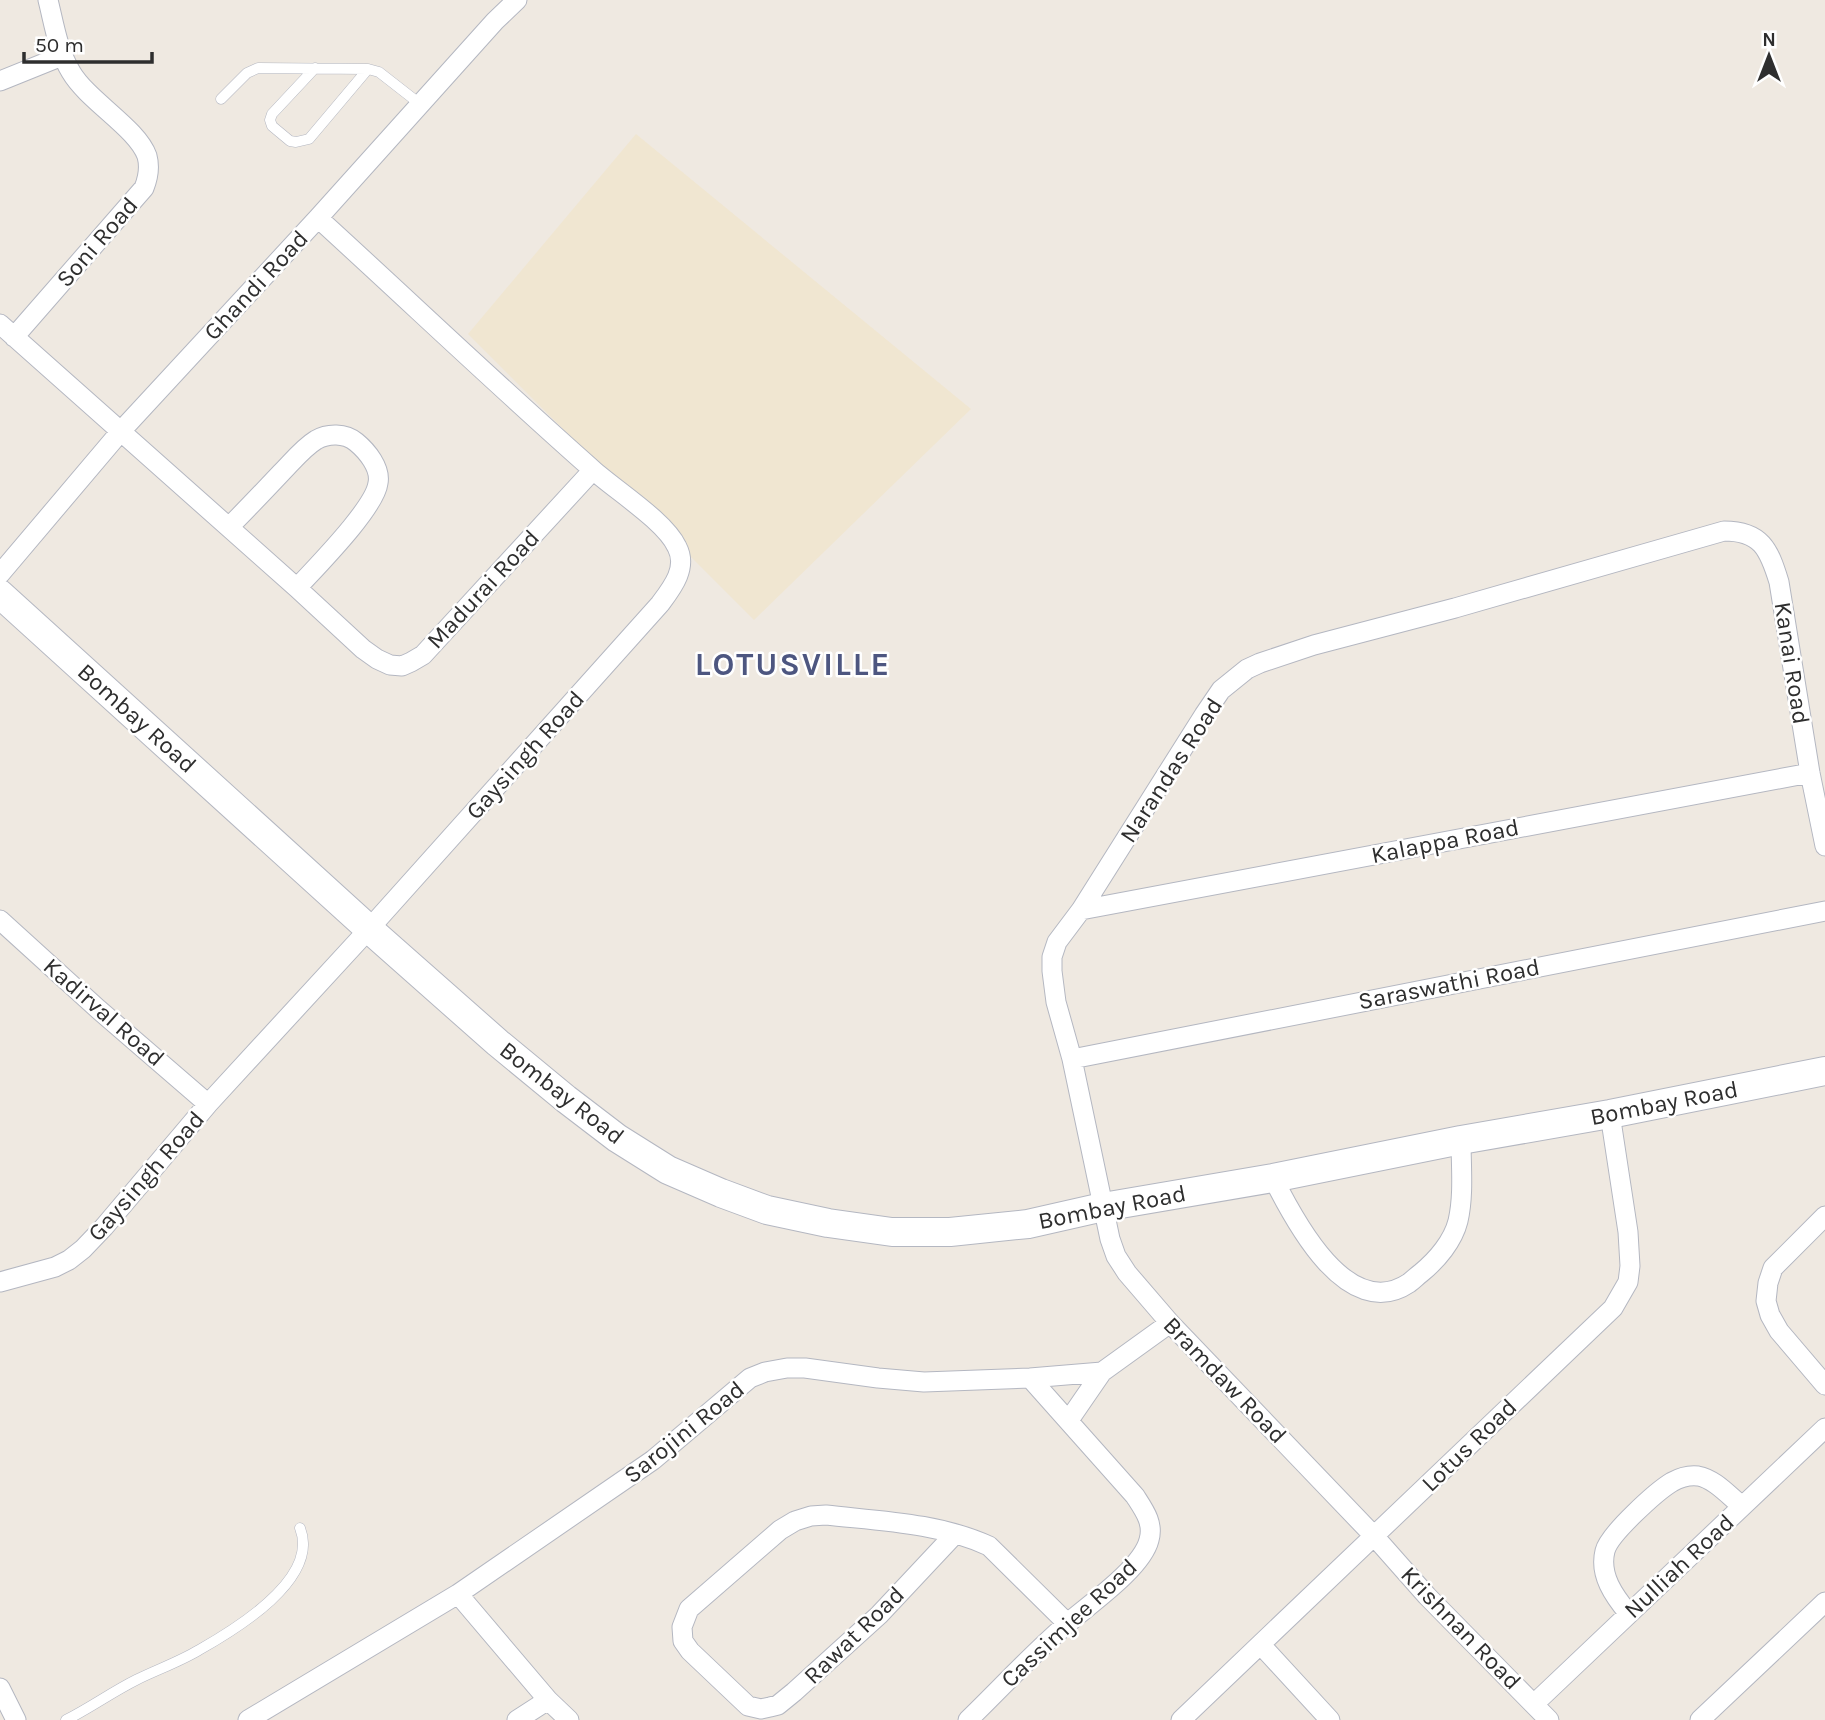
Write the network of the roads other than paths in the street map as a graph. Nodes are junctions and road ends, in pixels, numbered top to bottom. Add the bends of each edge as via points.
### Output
1 (48, 0) edge
2 (517, 0) edge
3 (62, 56) junction
4 (315, 68) junction
5 (368, 69) junction
6 (0, 81) edge
7 (221, 99) dead end
8 (420, 104) junction
9 (318, 218) junction
10 (7, 330) edge
11 (121, 431) junction
12 (593, 470) junction
13 (229, 527) junction
14 (1745, 533) joint
15 (0, 574) edge
16 (297, 588) junction
17 (0, 594) edge
18 (1810, 773) junction
19 (1825, 846) edge
20 (1081, 910) junction
21 (1825, 911) edge
22 (0, 920) edge
23 (369, 929) junction
24 (1072, 1059) junction
25 (1825, 1071) edge
26 (208, 1104) junction
27 (1610, 1114) junction
28 (1461, 1140) junction
29 (1273, 1178) junction
30 (1103, 1207) junction
31 (1825, 1216) edge
32 (0, 1282) edge
33 (1170, 1323) junction
34 (1102, 1372) junction
35 (1030, 1378) junction
36 (1825, 1385) edge
37 (1069, 1420) junction
38 (1825, 1428) edge
39 (1742, 1506) junction
40 (300, 1528) dead end
41 (955, 1534) junction
42 (1374, 1536) junction
43 (458, 1594) junction
44 (1825, 1602) edge
45 (1629, 1614) junction
46 (1067, 1623) junction
47 (1261, 1645) junction
48 (0, 1688) edge
49 (548, 1699) junction
50 (741, 1700) junction
51 (1534, 1704) junction
52 (14, 1720) edge
53 (66, 1720) edge
54 (248, 1720) edge
55 (517, 1720) edge
56 (569, 1720) edge
57 (736, 1720) edge
58 (968, 1720) edge
59 (1181, 1720) edge
60 (1330, 1720) edge
61 (1549, 1720) edge
62 (1700, 1720) edge

1 - 3 street, Soni Road
2 - 8 street, Ghandi Road
3 - 6 street
3 - 10 street, Soni Road via 85,91 139,143 147,155 147,180
4 - 5 lane
4 - 5 lane via 272,114 272,126 290,141 309,139
4 - 7 lane via 253,70
5 - 8 lane via 379,72
8 - 9 street, Ghandi Road
9 - 11 street, Ghandi Road
9 - 12 street, Gaysingh Road
10 - 11 street, Madurai Road
11 - 13 street, Madurai Road
11 - 15 street, Ghandi Road
12 - 16 street, Madurai Road via 411,663 390,665 377,659
12 - 23 street, Gaysingh Road via 669,532 681,561 674,584
13 - 16 street, Madurai Road
13 - 16 street via 316,440 329,435 353,439 378,473 374,496
14 - 18 street, Kanai Road via 1765,548 1779,582
14 - 20 street, Narandas Road via 1724,531 1314,645 1247,669 1221,690
17 - 23 street, Bombay Road
18 - 19 street, Kanai Road
18 - 20 street, Kalappa Road
20 - 24 street, Narandas Road via 1057,942 1052,957 1056,1002
21 - 24 street, Saraswathi Road
22 - 26 street, Kadirval Road
23 - 26 street, Gaysingh Road
23 - 30 street, Bombay Road via 498,1043 617,1138 668,1170 721,1194 767,1210 892,1232 1028,1224
24 - 30 street, Narandas Road
25 - 27 street, Bombay Road
26 - 32 street, Gaysingh Road via 83,1249 55,1267
27 - 28 street, Bombay Road
27 - 42 street, Lotus Road via 1628,1232 1630,1266 1623,1292 1613,1307
28 - 29 street, Bombay Road
28 - 29 street via 1461,1196 1451,1238 1408,1284 1392,1290 1366,1290 1340,1276 1292,1214
29 - 30 street, Bombay Road
30 - 33 street, Bramdaw Road via 1116,1256
31 - 36 street via 1773,1268 1766,1301 1779,1331
33 - 34 street
33 - 42 street, Bramdaw Road
34 - 35 street, Sarojini Road
34 - 37 street
35 - 37 street, Cassimjee Road
35 - 43 street, Sarojini Road via 924,1382 805,1368 765,1372 744,1384 653,1460
37 - 46 street, Cassimjee Road via 1135,1496 1151,1528 1145,1550 1134,1564
38 - 39 street, Nulliah Road
39 - 45 street, Nulliah Road
39 - 45 street via 1709,1479 1696,1476 1686,1476 1657,1492 1610,1539 1605,1551 1606,1579
40 - 53 lane via 303,1555 279,1594 198,1651
41 - 46 street via 989,1546
41 - 50 street, Rawat Road via 879,1615 778,1705 761,1709
41 - 50 street via 826,1516 811,1516 780,1530 689,1609 681,1627 690,1651
42 - 47 street, Lotus Road
42 - 51 street, Krishnan Road
43 - 49 street
43 - 54 street, Sarojini Road
44 - 62 street
45 - 51 street, Nulliah Road
46 - 58 street, Cassimjee Road
47 - 59 street, Lotus Road
47 - 60 street
48 - 52 street
49 - 55 street
49 - 56 street
50 - 57 street
51 - 61 street, Krishnan Road

